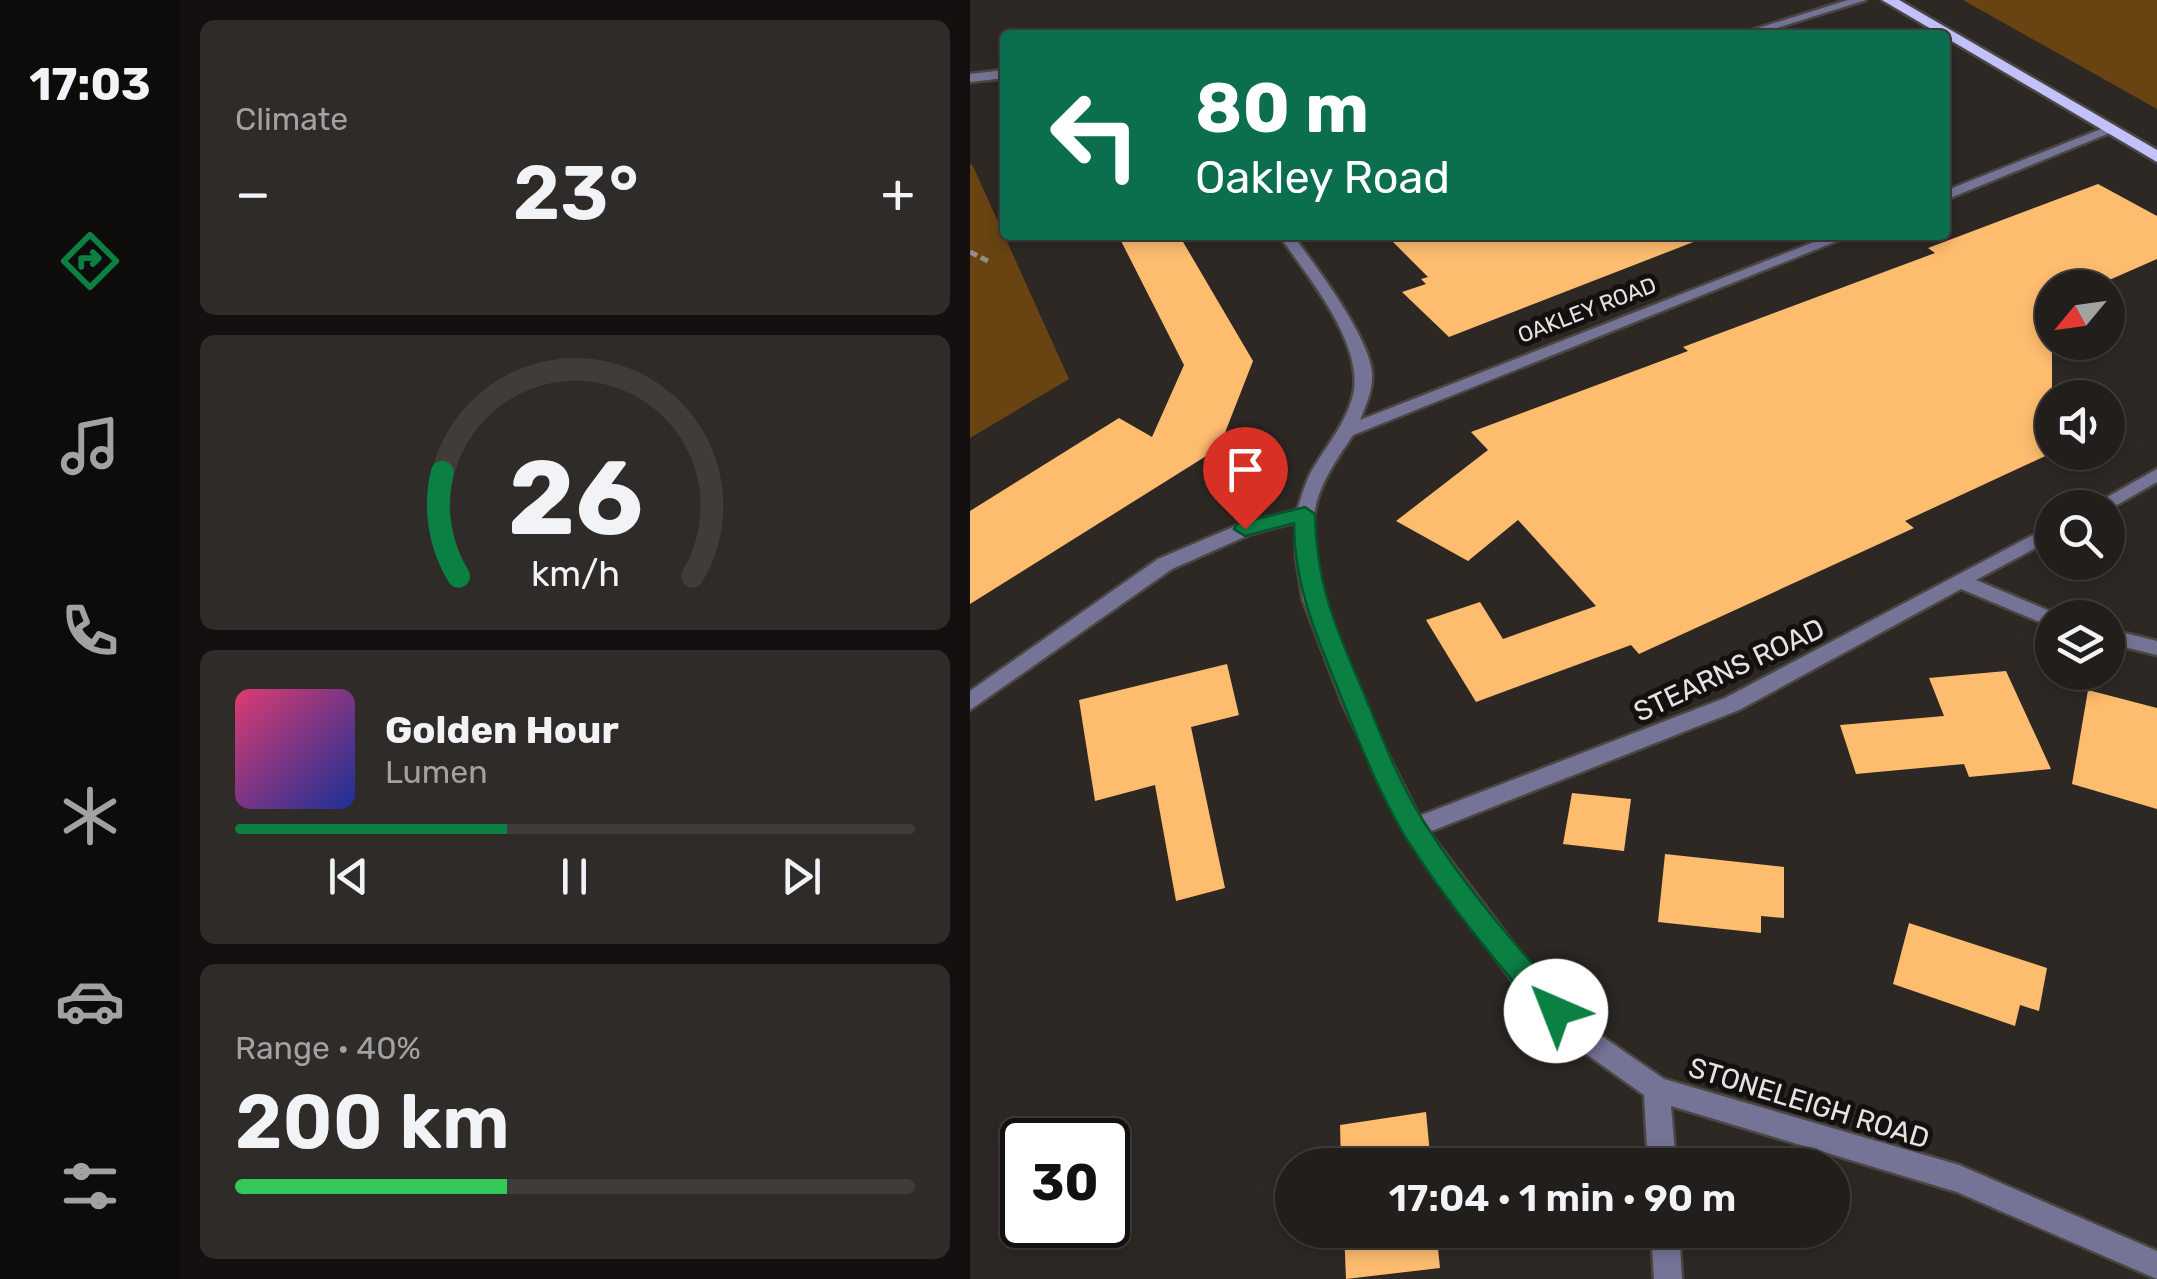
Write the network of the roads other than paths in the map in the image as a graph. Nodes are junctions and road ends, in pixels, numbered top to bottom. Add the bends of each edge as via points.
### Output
1 (1860, 0) edge
2 (1890, 0) edge
3 (1759, 30) edge
4 (1941, 30) edge
5 (1950, 35) edge
6 (1000, 75) edge
7 (970, 78) edge
8 (2111, 130) junction
9 (2157, 157) edge
10 (1950, 194) edge
11 (1289, 240) edge
12 (1832, 240) edge
13 (1347, 431) junction
14 (2157, 475) edge
15 (2125, 493) edge
16 (1305, 514) junction
17 (2035, 540) edge
18 (1960, 581) junction
19 (2035, 613) edge
20 (2125, 640) edge
21 (2157, 648) edge
22 (970, 702) edge
23 (1414, 828) junction
24 (1658, 1088) junction
25 (1661, 1148) edge
26 (1666, 1248) edge
27 (2157, 1266) edge
28 (1668, 1279) edge

1 - 3 street
2 - 4 main road
5 - 8 main road
6 - 7 street
8 - 9 main road
8 - 10 street
11 - 13 street, STONELEIGH ROAD via 1340,313 1364,371
12 - 13 street, OAKLEY ROAD
13 - 16 street, STONELEIGH ROAD via 1320,471
14 - 15 street
16 - 22 street via 1245,529 1165,564
16 - 23 street, STONELEIGH ROAD via 1305,557 1328,644
17 - 18 street, STEARNS ROAD
18 - 19 street
18 - 23 street, STEARNS ROAD via 1732,704
20 - 21 street
23 - 24 street, STONELEIGH ROAD via 1529,984 1584,1038
24 - 25 street
24 - 27 street, STONELEIGH ROAD via 1959,1179
26 - 28 street

